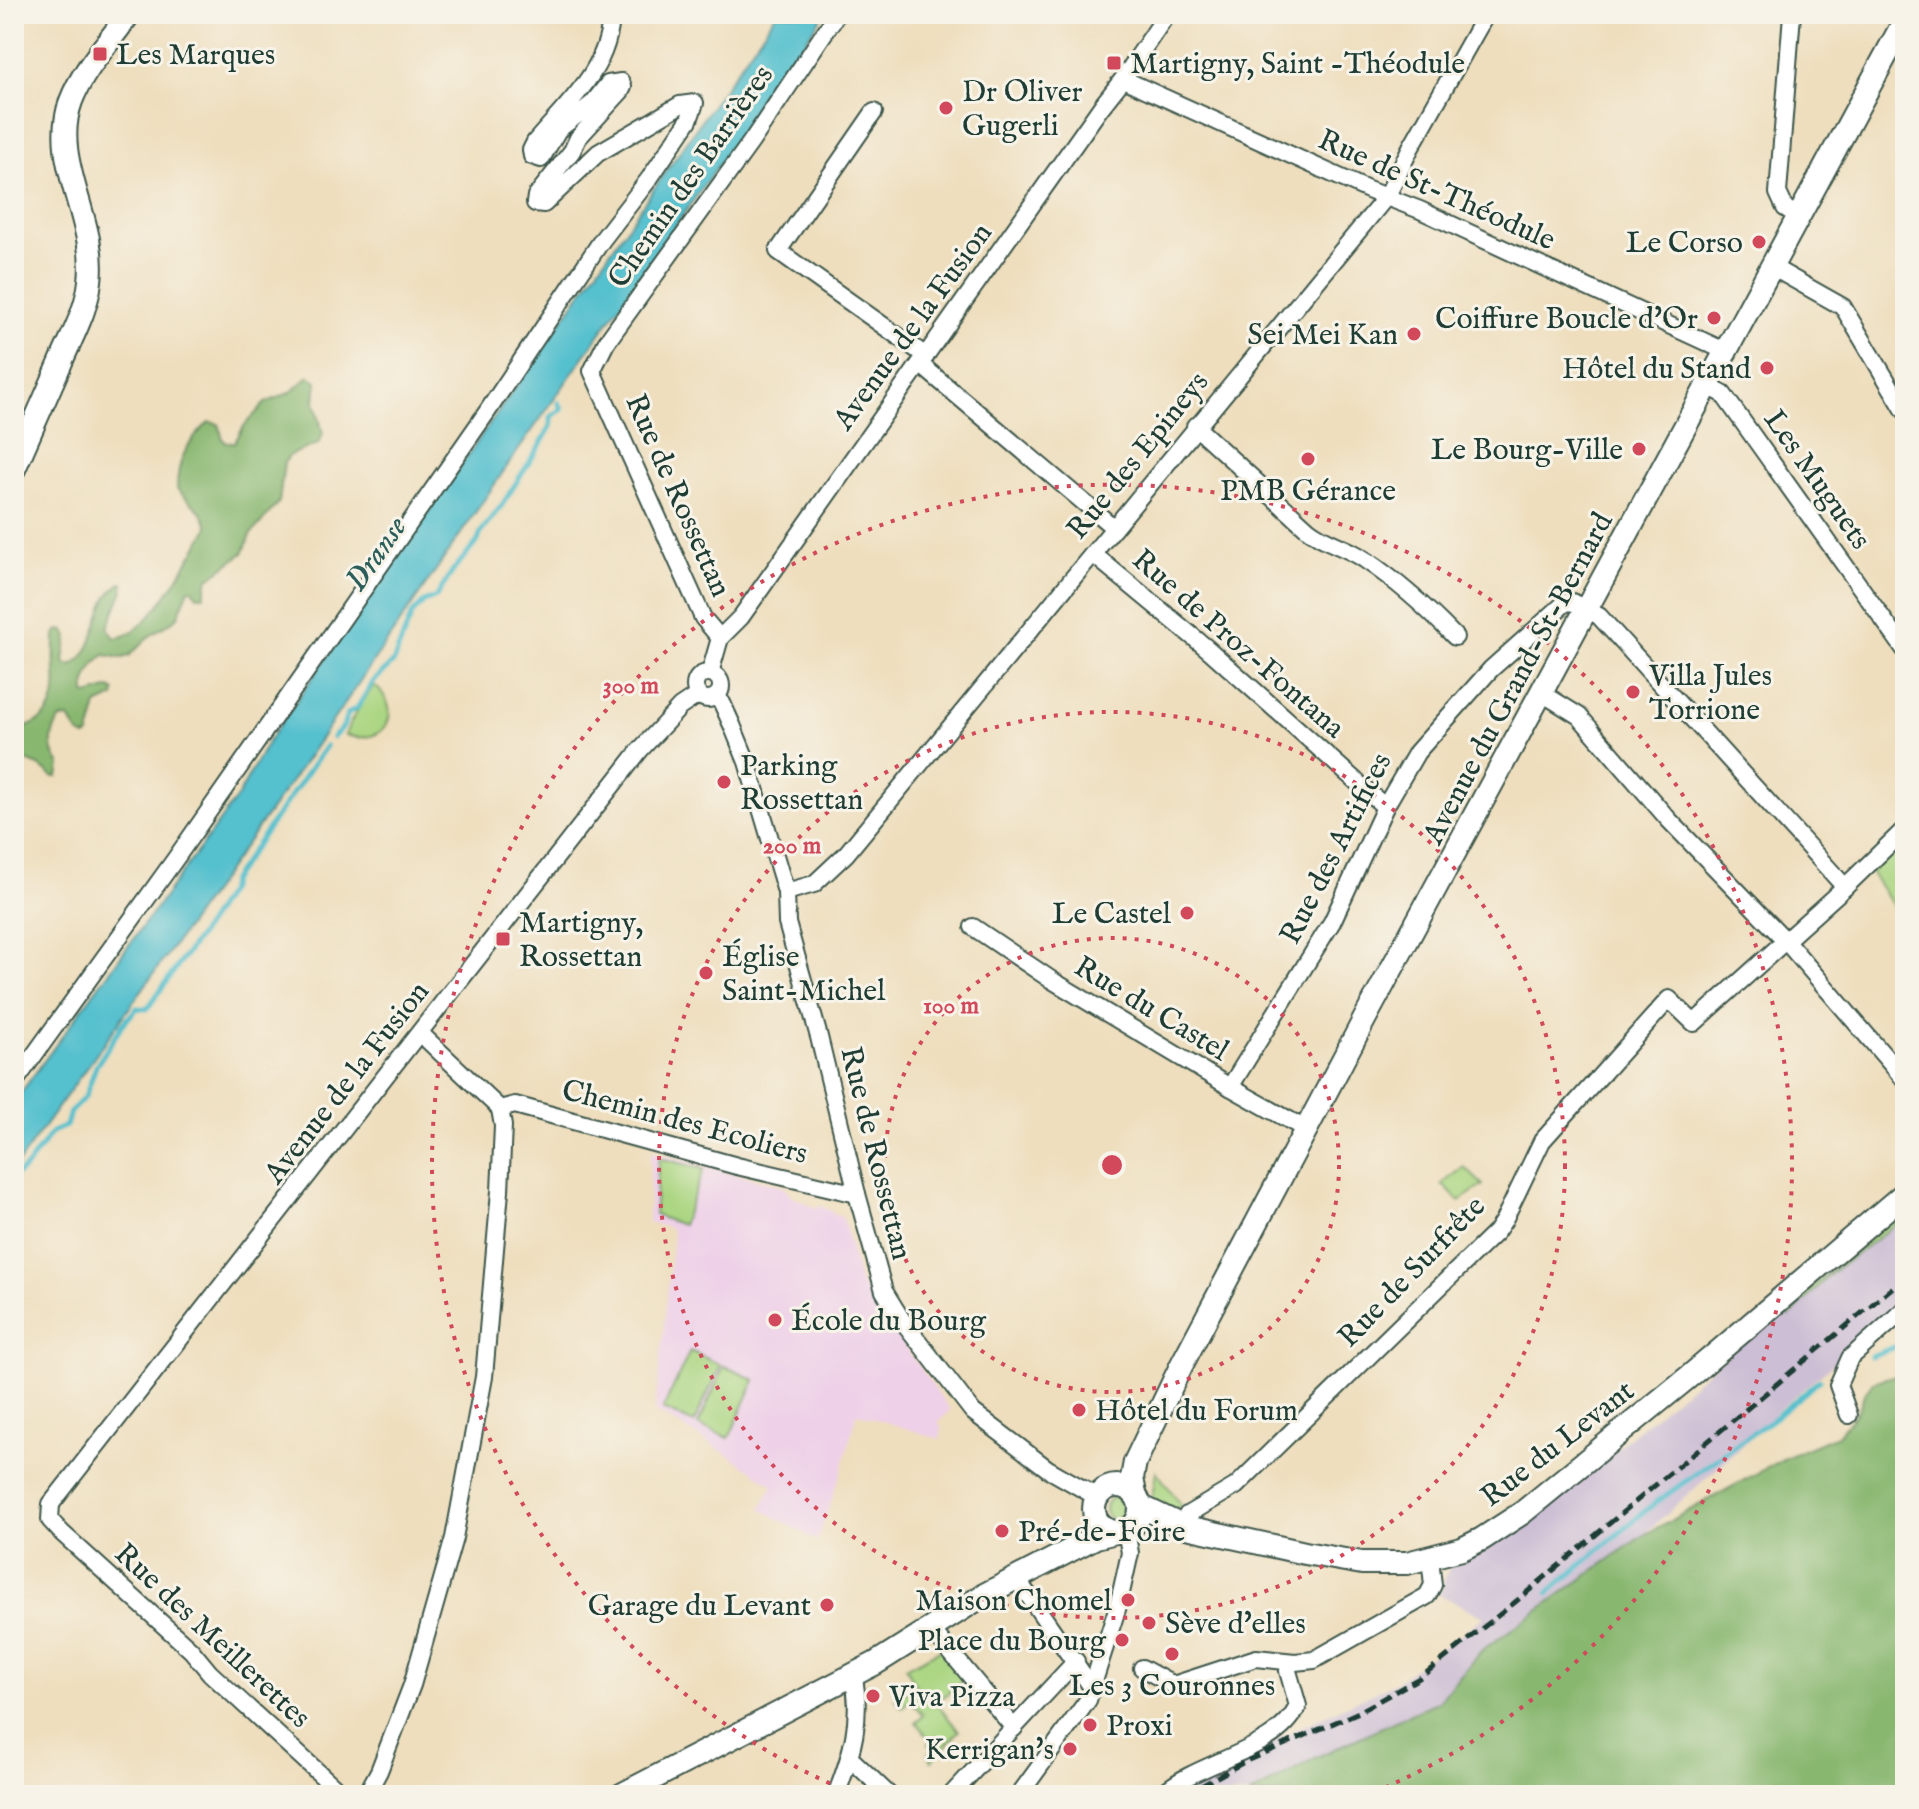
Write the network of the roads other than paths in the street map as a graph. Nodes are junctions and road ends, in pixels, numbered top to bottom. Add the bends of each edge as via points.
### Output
1 (129, 14) edge
2 (611, 14) edge
3 (837, 14) edge
4 (1167, 14) edge
5 (1486, 14) edge
6 (1791, 15) edge
7 (1905, 20) edge
8 (1123, 79) junction
9 (874, 112) dead end
10 (1387, 196) junction
11 (1798, 216) junction
12 (1772, 267) junction
13 (1727, 352) junction
14 (923, 360) junction
15 (592, 371) joint
16 (1708, 386) junction
17 (1905, 411) edge
18 (1195, 426) junction
19 (14, 469) edge
20 (1113, 527) junction
21 (1093, 554) junction
22 (1587, 608) junction
23 (1455, 637) dead end
24 (720, 638) junction
25 (1905, 650) edge
26 (710, 673) junction
27 (1542, 693) junction
28 (698, 695) junction
29 (716, 697) junction
30 (1385, 807) junction
31 (1905, 829) edge
32 (1845, 887) junction
33 (786, 892) junction
34 (973, 927) dead end
35 (1785, 940) junction
36 (421, 1034) junction
37 (1905, 1080) edge
38 (14, 1083) edge
39 (1230, 1087) junction
40 (500, 1109) junction
41 (1307, 1130) junction
42 (1905, 1193) edge
43 (857, 1194) junction
44 (1905, 1309) edge
45 (1182, 1364) junction
46 (1849, 1415) dead end
47 (1100, 1499) junction
48 (49, 1513) joint
49 (1130, 1518) junction
50 (1181, 1525) junction
51 (1430, 1558) junction
52 (1017, 1579) junction
53 (984, 1595) junction
54 (932, 1630) junction
55 (1076, 1661) junction
56 (1289, 1662) junction
57 (1142, 1668) dead end
58 (853, 1674) junction
59 (1091, 1686) junction
60 (1014, 1728) junction
61 (850, 1758) junction
62 (343, 1795) edge
63 (366, 1795) edge
64 (621, 1795) edge
65 (836, 1795) edge
66 (889, 1795) edge
67 (951, 1795) edge
68 (1019, 1795) edge
69 (1161, 1795) edge

1 - 19 street via 69,106 66,145 89,239 90,282 77,326
2 - 38 street via 607,46 598,65 535,142 532,156 541,159 556,133 608,84 621,82 623,87 578,138 535,203 544,204 598,153 680,105 695,103 689,120
3 - 15 street, Chemin des Barrières via 606,343
4 - 8 street, Avenue de la Fusion
5 - 10 street, Rue des Epineys
6 - 11 street via 1778,193 1783,205
7 - 11 street, Avenue du Grand-St-Bernard
8 - 10 street, Rue de St-Théodule
8 - 14 street, Avenue de la Fusion
9 - 14 street via 778,251
10 - 13 street, Rue de St-Théodule
10 - 18 street, Rue des Epineys
11 - 12 street, Avenue du Grand-St-Bernard
12 - 13 street, Avenue du Grand-St-Bernard
12 - 17 street via 1843,307
13 - 16 street, Avenue du Grand-St-Bernard
14 - 20 street
14 - 24 street, Avenue de la Fusion via 741,617
15 - 24 street, Rue de Rossettan via 703,618
16 - 22 street, Avenue du Grand-St-Bernard
16 - 25 street, Les Muguets via 1723,394
18 - 20 street, Rue des Epineys
18 - 23 street via 1317,536 1361,556
20 - 21 street, Rue des Epineys
21 - 30 street, Rue de Proz-Fontana
21 - 33 street, Rue des Epineys via 846,854 814,884
22 - 27 street, Avenue du Grand-St-Bernard
22 - 30 street, Rue des Artifices via 1565,603 1491,669 1417,752
22 - 32 street
24 - 26 street, Avenue de la Fusion
26 - 28 street, Avenue de la Fusion via 696,682
26 - 29 street, Avenue de la Fusion via 721,683
27 - 35 street via 1579,716 1669,820
27 - 41 street, Avenue du Grand-St-Bernard
28 - 29 street via 706,700
28 - 36 street, Avenue de la Fusion via 640,750
29 - 33 street, Rue de Rossettan via 747,762
30 - 39 street, Rue des Artifices via 1332,922
31 - 32 street
32 - 35 street
33 - 43 street, Rue de Rossettan via 787,923
34 - 39 street, Rue du Castel
35 - 37 street
35 - 50 street, Rue de Surfrête via 1694,1023 1669,999 1542,1141 1496,1232 1236,1486 1187,1515
36 - 40 street
36 - 48 street, Avenue de la Fusion via 94,1448
39 - 41 street, Rue du Castel
40 - 43 street, Chemin des Ecoliers via 515,1105
40 - 63 street via 500,1191 484,1377 454,1538 412,1685
41 - 45 street, Avenue du Grand-St-Bernard
42 - 51 street, Rue du Levant via 1522,1513 1462,1549
43 - 47 street, Rue de Rossettan via 884,1291 966,1404 1048,1469
44 - 46 street via 1850,1358 1838,1385
45 - 47 street, Avenue du Grand-St-Bernard
45 - 49 street, Avenue du Grand-St-Bernard via 1135,1462
47 - 49 street via 1102,1526
47 - 49 street via 1124,1487
47 - 53 street, Avenue du Grand-St-Bernard via 1073,1536 1018,1566
48 - 62 street, Rue des Meillerettes via 62,1533
49 - 50 street, Rue du Levant
49 - 52 street, Avenue du Grand-St-Bernard
49 - 59 street via 1130,1553 1118,1606
50 - 51 street, Rue du Levant via 1362,1563
51 - 56 street via 1433,1585 1427,1596 1314,1660
52 - 53 street, Avenue du Grand-St-Bernard
52 - 55 street
53 - 54 street, Avenue du Grand-St-Bernard
54 - 58 street, Avenue du Grand-St-Bernard
54 - 60 street
55 - 59 street
55 - 60 street
56 - 57 street via 1256,1658 1173,1685
56 - 69 street via 1298,1706 1289,1719 1267,1737 1175,1782
58 - 61 street via 858,1710
58 - 64 street, Avenue du Grand-St-Bernard
59 - 68 street via 1084,1706
60 - 67 street
61 - 65 street
61 - 66 street

